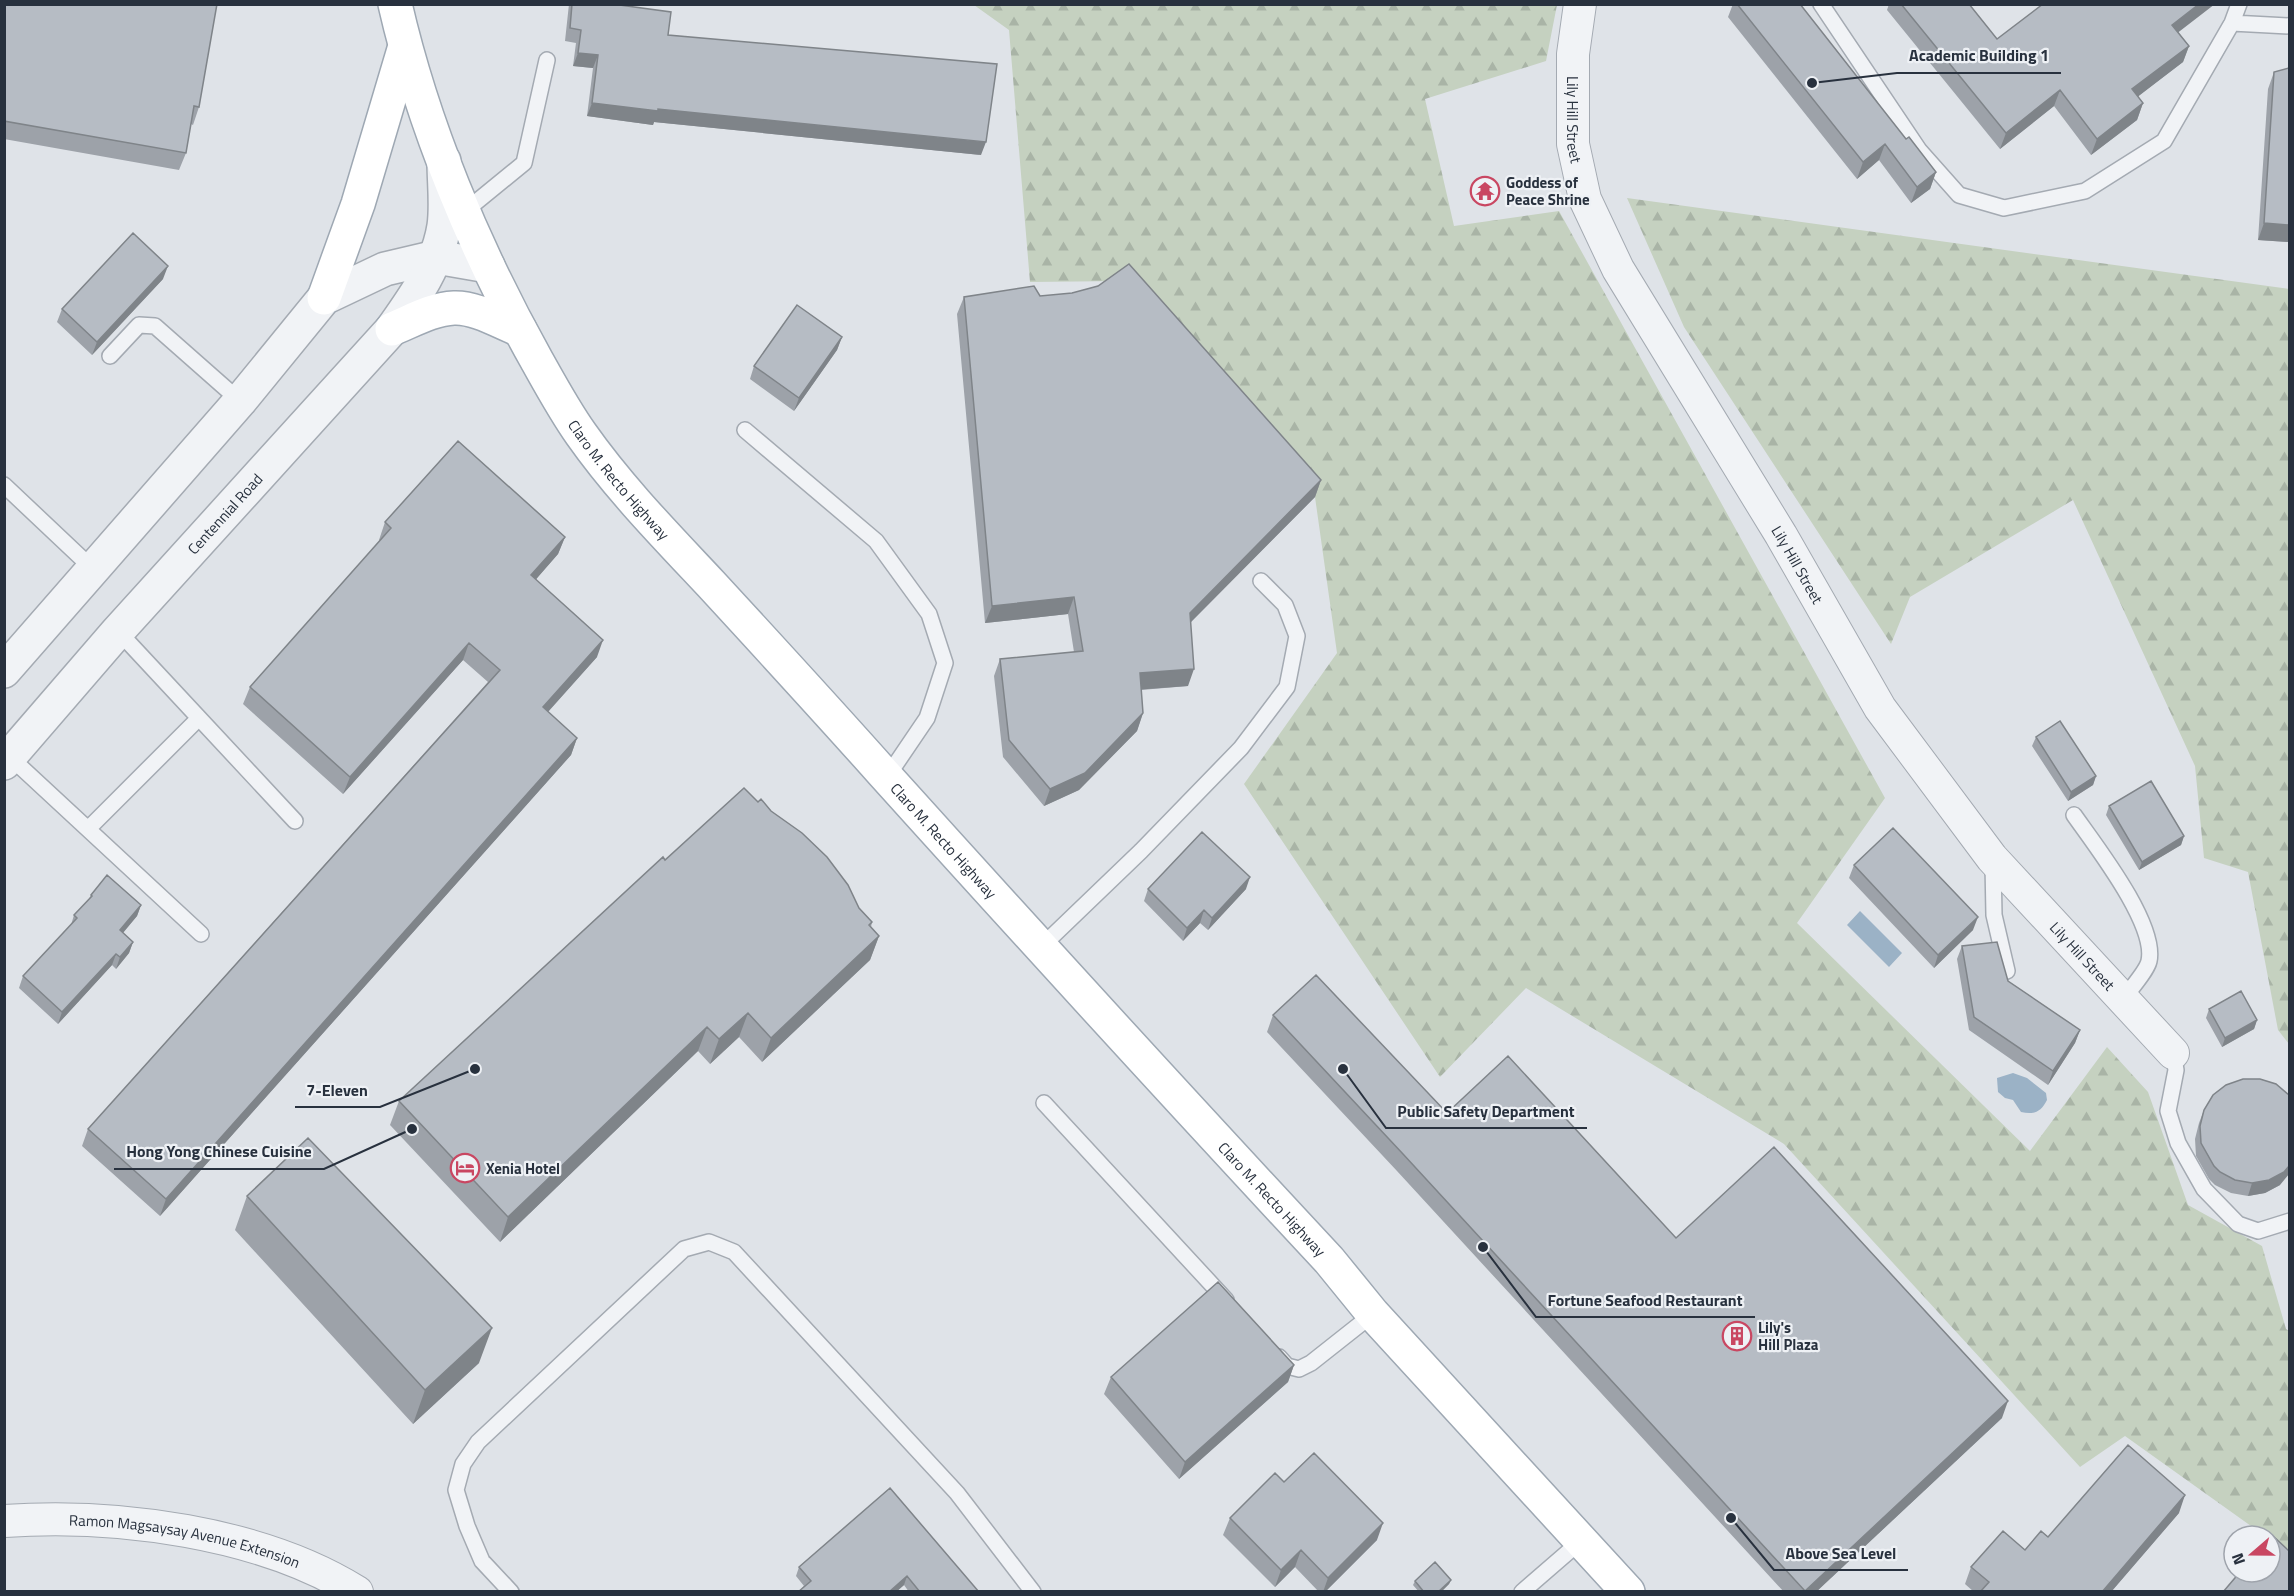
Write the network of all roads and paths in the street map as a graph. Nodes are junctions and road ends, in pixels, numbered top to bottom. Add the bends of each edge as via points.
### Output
1 (395, 4) edge
2 (1580, 4) edge
3 (1821, 4) edge
4 (2239, 4) edge
5 (2232, 23) junction
6 (2289, 26) edge
7 (405, 46) junction
8 (547, 60) dead end
9 (444, 160) junction
10 (464, 212) junction
11 (436, 257) junction
12 (488, 266) junction
13 (324, 298) junction
14 (392, 329) junction
15 (520, 330) junction
16 (110, 356) dead end
17 (240, 401) junction
18 (745, 430) dead end
19 (4, 484) edge
20 (93, 569) junction
21 (1261, 581) dead end
22 (118, 631) junction
23 (4, 671) edge
24 (198, 718) junction
25 (7, 760) edge
26 (887, 777) junction
27 (2074, 815) dead end
28 (295, 820) dead end
29 (88, 829) junction
30 (1992, 858) junction
31 (201, 934) dead end
32 (1040, 948) junction
33 (2007, 971) edge
34 (2123, 999) junction
35 (2173, 1053) joint
36 (1044, 1103) dead end
37 (2289, 1221) edge
38 (1239, 1314) edge
39 (1373, 1314) junction
40 (1272, 1350) edge
41 (4, 1521) edge
42 (1582, 1540) junction
43 (357, 1592) edge
44 (511, 1592) edge
45 (1034, 1592) edge
46 (1522, 1592) edge
47 (1628, 1592) edge

1 - 7 main road, Claro M. Recto Highway
2 - 30 street, Lily Hill Street via 1573,54 1573,144 1585,199 1618,269 1781,535 1880,708
3 - 5 lane via 1919,150 1959,195 2004,208 2085,191 2164,141
4 - 5 lane
5 - 6 lane
7 - 9 main road, Claro M. Recto Highway
7 - 13 main road via 358,204
8 - 10 lane via 524,163
9 - 10 main road, Claro M. Recto Highway
9 - 11 street, Centennial Road via 444,225
10 - 12 main road, Claro M. Recto Highway
11 - 12 street
11 - 13 street via 384,269
11 - 14 street, Centennial Road
12 - 15 main road, Claro M. Recto Highway
13 - 17 street
14 - 15 main road via 433,312 456,308
14 - 22 street, Centennial Road
15 - 26 main road, Claro M. Recto Highway via 579,432 603,464
16 - 17 lane via 139,325 155,326
17 - 20 street
18 - 26 lane via 876,542 929,614 945,663 927,718
19 - 20 lane
20 - 23 street
21 - 32 lane via 1286,605 1297,636 1287,687 1241,748
22 - 24 lane
22 - 25 street, Centennial Road
24 - 28 lane
24 - 29 lane
25 - 29 lane
26 - 32 main road, Claro M. Recto Highway
27 - 34 lane via 2124,887 2147,937 2149,962
29 - 31 lane
30 - 33 lane via 1994,915
30 - 34 street, Lily Hill Street
32 - 39 main road, Claro M. Recto Highway via 1329,1260
34 - 35 street, Lily Hill Street
35 - 37 lane via 2176,1070 2168,1111 2178,1143 2204,1190 2238,1224 2258,1231
36 - 38 lane
39 - 40 lane via 1299,1369 1287,1366
39 - 42 main road, Claro M. Recto Highway
41 - 43 street, Ramon Magsaysay Avenue Extension via 57,1518 153,1525 201,1534 303,1564
42 - 46 lane
42 - 47 main road, Claro M. Recto Highway
44 - 45 lane via 482,1561 467,1526 456,1490 463,1464 477,1442 684,1249 709,1242 734,1252 742,1260 957,1493

